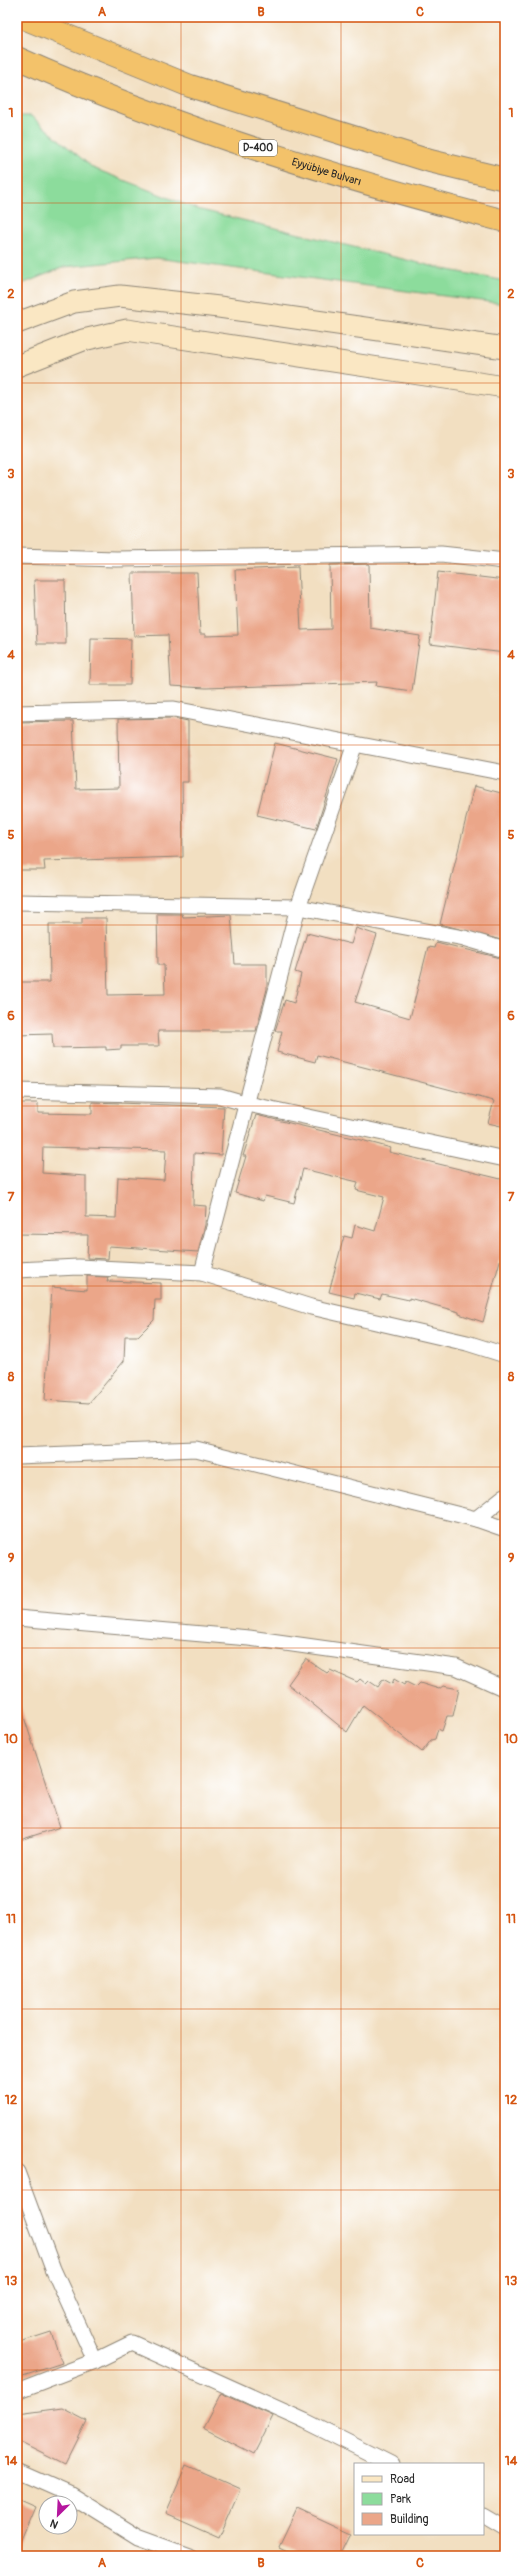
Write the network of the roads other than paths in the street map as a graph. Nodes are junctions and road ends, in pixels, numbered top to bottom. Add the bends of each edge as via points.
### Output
1 (21, 17) edge
2 (17, 58) edge
3 (505, 179) edge
4 (505, 221) edge
5 (17, 323) edge
6 (505, 348) edge
7 (17, 366) edge
8 (505, 386) edge
9 (17, 556) edge
10 (505, 561) edge
11 (17, 713) edge
12 (355, 744) junction
13 (505, 773) edge
14 (17, 902) edge
15 (298, 907) junction
16 (505, 950) edge
17 (17, 1091) edge
18 (248, 1104) junction
19 (505, 1159) edge
20 (17, 1270) edge
21 (202, 1273) junction
22 (505, 1355) edge
23 (17, 1456) edge
24 (505, 1496) edge
25 (476, 1519) junction
26 (505, 1529) edge
27 (17, 1618) edge
28 (505, 1689) edge
29 (17, 2172) edge
30 (95, 2361) junction
31 (17, 2391) edge
32 (389, 2463) edge
33 (17, 2471) edge
34 (484, 2516) edge
35 (505, 2528) edge
36 (190, 2556) edge

1 - 3 highway via 190,86 430,161
2 - 4 highway, Eyyübiye Bulvarı / D-400 via 172,121 418,198
5 - 6 main road via 74,302 120,296 219,307
7 - 8 main road via 84,340 127,330
9 - 10 street via 116,559 441,554
11 - 12 street via 174,709
12 - 13 street
12 - 15 street
14 - 15 street
15 - 16 street via 464,938
15 - 18 street
17 - 18 street via 220,1096
18 - 19 street
18 - 21 street
20 - 21 street via 78,1267
21 - 22 street via 311,1308
23 - 25 street via 196,1449
24 - 25 street
25 - 26 street
27 - 28 street via 249,1638 456,1667
29 - 30 street via 53,2269
30 - 31 street
30 - 32 street via 132,2343 305,2421
33 - 36 street via 69,2494 138,2537
34 - 35 street

